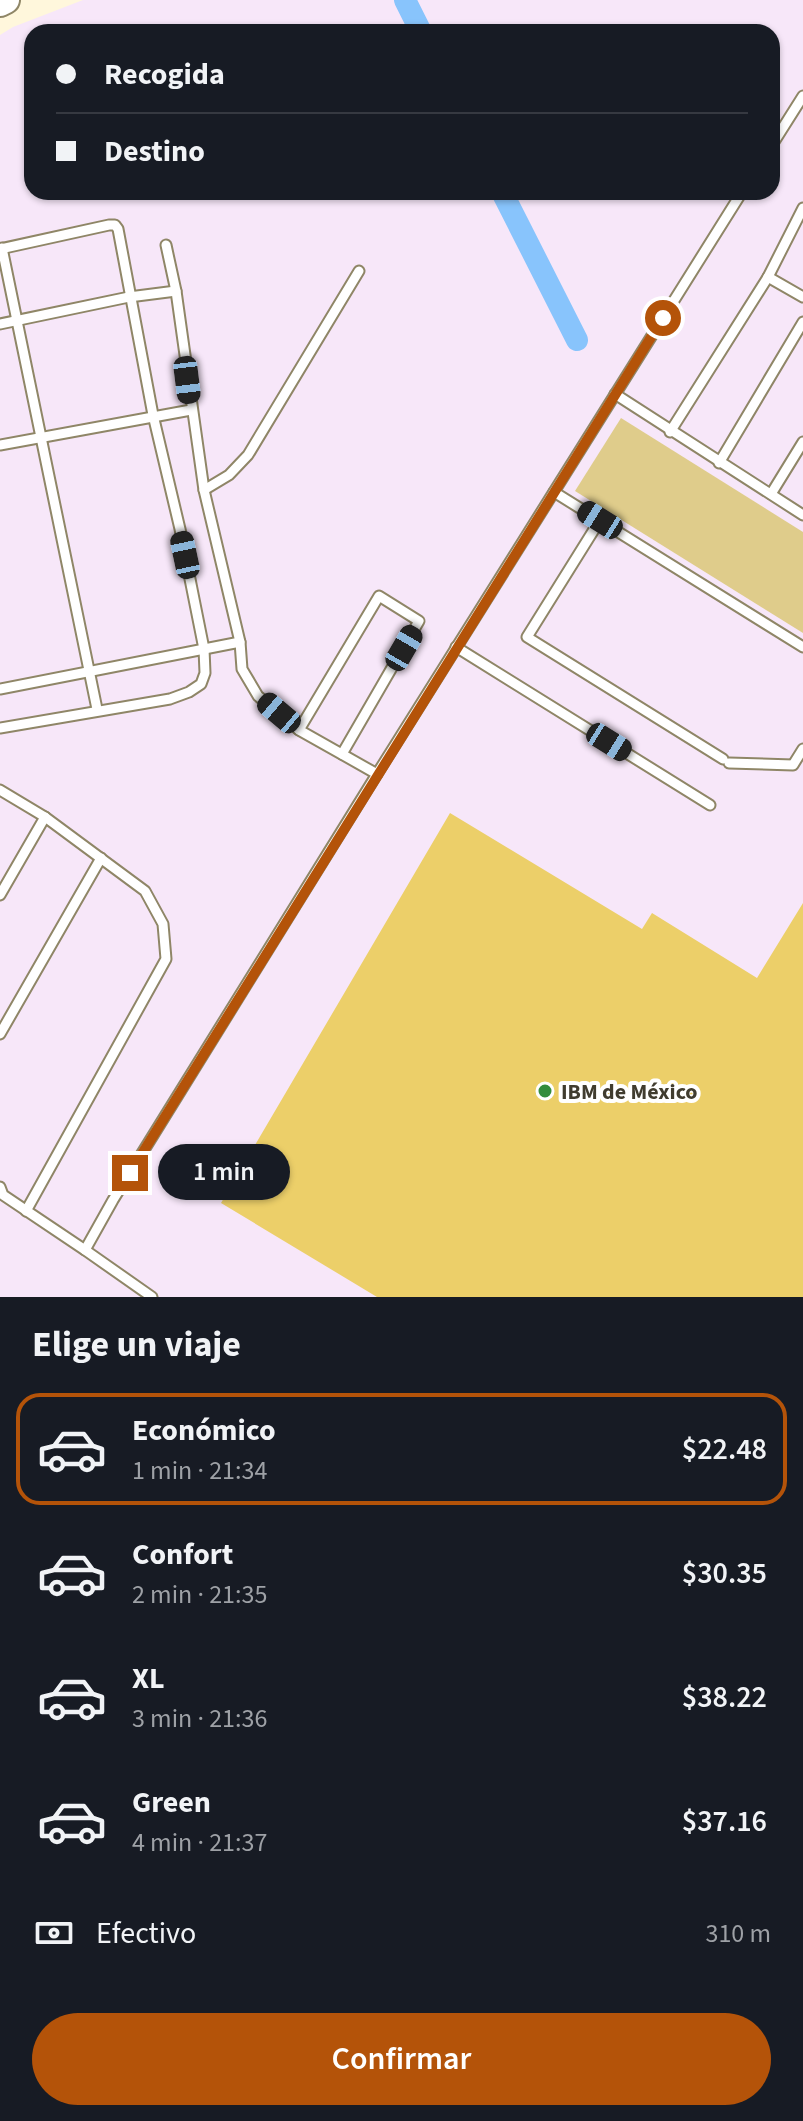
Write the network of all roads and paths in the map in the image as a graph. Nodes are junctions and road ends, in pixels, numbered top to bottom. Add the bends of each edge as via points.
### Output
1 (6, 0) edge
2 (0, 3) edge
3 (803, 96) edge
4 (780, 132) edge
5 (737, 200) edge
6 (803, 208) edge
7 (166, 245) dead end
8 (1, 248) edge
9 (359, 271) dead end
10 (768, 277) junction
11 (176, 291) junction
12 (129, 297) junction
13 (803, 297) edge
14 (17, 320) junction
15 (803, 322) edge
16 (0, 324) edge
17 (615, 394) junction
18 (191, 410) junction
19 (153, 415) junction
20 (670, 432) junction
21 (41, 438) junction
22 (803, 442) edge
23 (0, 445) edge
24 (719, 463) junction
25 (204, 490) junction
26 (554, 492) junction
27 (771, 494) junction
28 (803, 515) edge
29 (600, 520) junction
30 (240, 642) junction
31 (800, 645) edge
32 (456, 647) junction
33 (204, 649) junction
34 (89, 672) junction
35 (0, 689) edge
36 (97, 709) junction
37 (0, 728) edge
38 (299, 730) junction
39 (803, 749) edge
40 (342, 754) junction
41 (377, 774) junction
42 (0, 790) edge
43 (710, 805) dead end
44 (45, 817) junction
45 (101, 858) junction
46 (0, 895) edge
47 (0, 1034) edge
48 (0, 1187) edge
49 (26, 1211) junction
50 (85, 1250) junction
51 (152, 1297) edge

1 - 2 main road
3 - 4 lane
5 - 17 lane
6 - 10 lane
7 - 11 lane
8 - 12 lane via 115,225
8 - 14 lane
9 - 25 lane via 248,455
10 - 13 lane
10 - 20 lane
11 - 12 lane
11 - 18 lane
12 - 14 lane
12 - 19 lane
14 - 16 lane
14 - 21 lane
15 - 24 lane
17 - 20 lane
17 - 26 lane
18 - 19 lane
18 - 25 lane
19 - 21 lane
19 - 33 lane
20 - 24 lane
21 - 23 lane
21 - 34 lane
22 - 27 lane
24 - 27 lane
25 - 30 lane
26 - 29 lane
26 - 32 lane
27 - 28 lane
29 - 31 lane
29 - 39 lane via 527,637 726,761 793,765
30 - 33 lane
30 - 38 lane via 242,669 258,696
32 - 41 lane
32 - 43 lane
33 - 34 lane
33 - 36 lane via 205,673 201,684 189,692
34 - 35 lane
34 - 36 lane
36 - 37 lane
38 - 40 lane
38 - 40 lane via 379,596 419,621
40 - 41 lane
41 - 50 lane
42 - 44 lane
44 - 45 lane
44 - 46 lane
45 - 47 lane
45 - 49 lane via 145,891 163,924 166,959
48 - 49 lane
49 - 50 lane
50 - 51 lane

